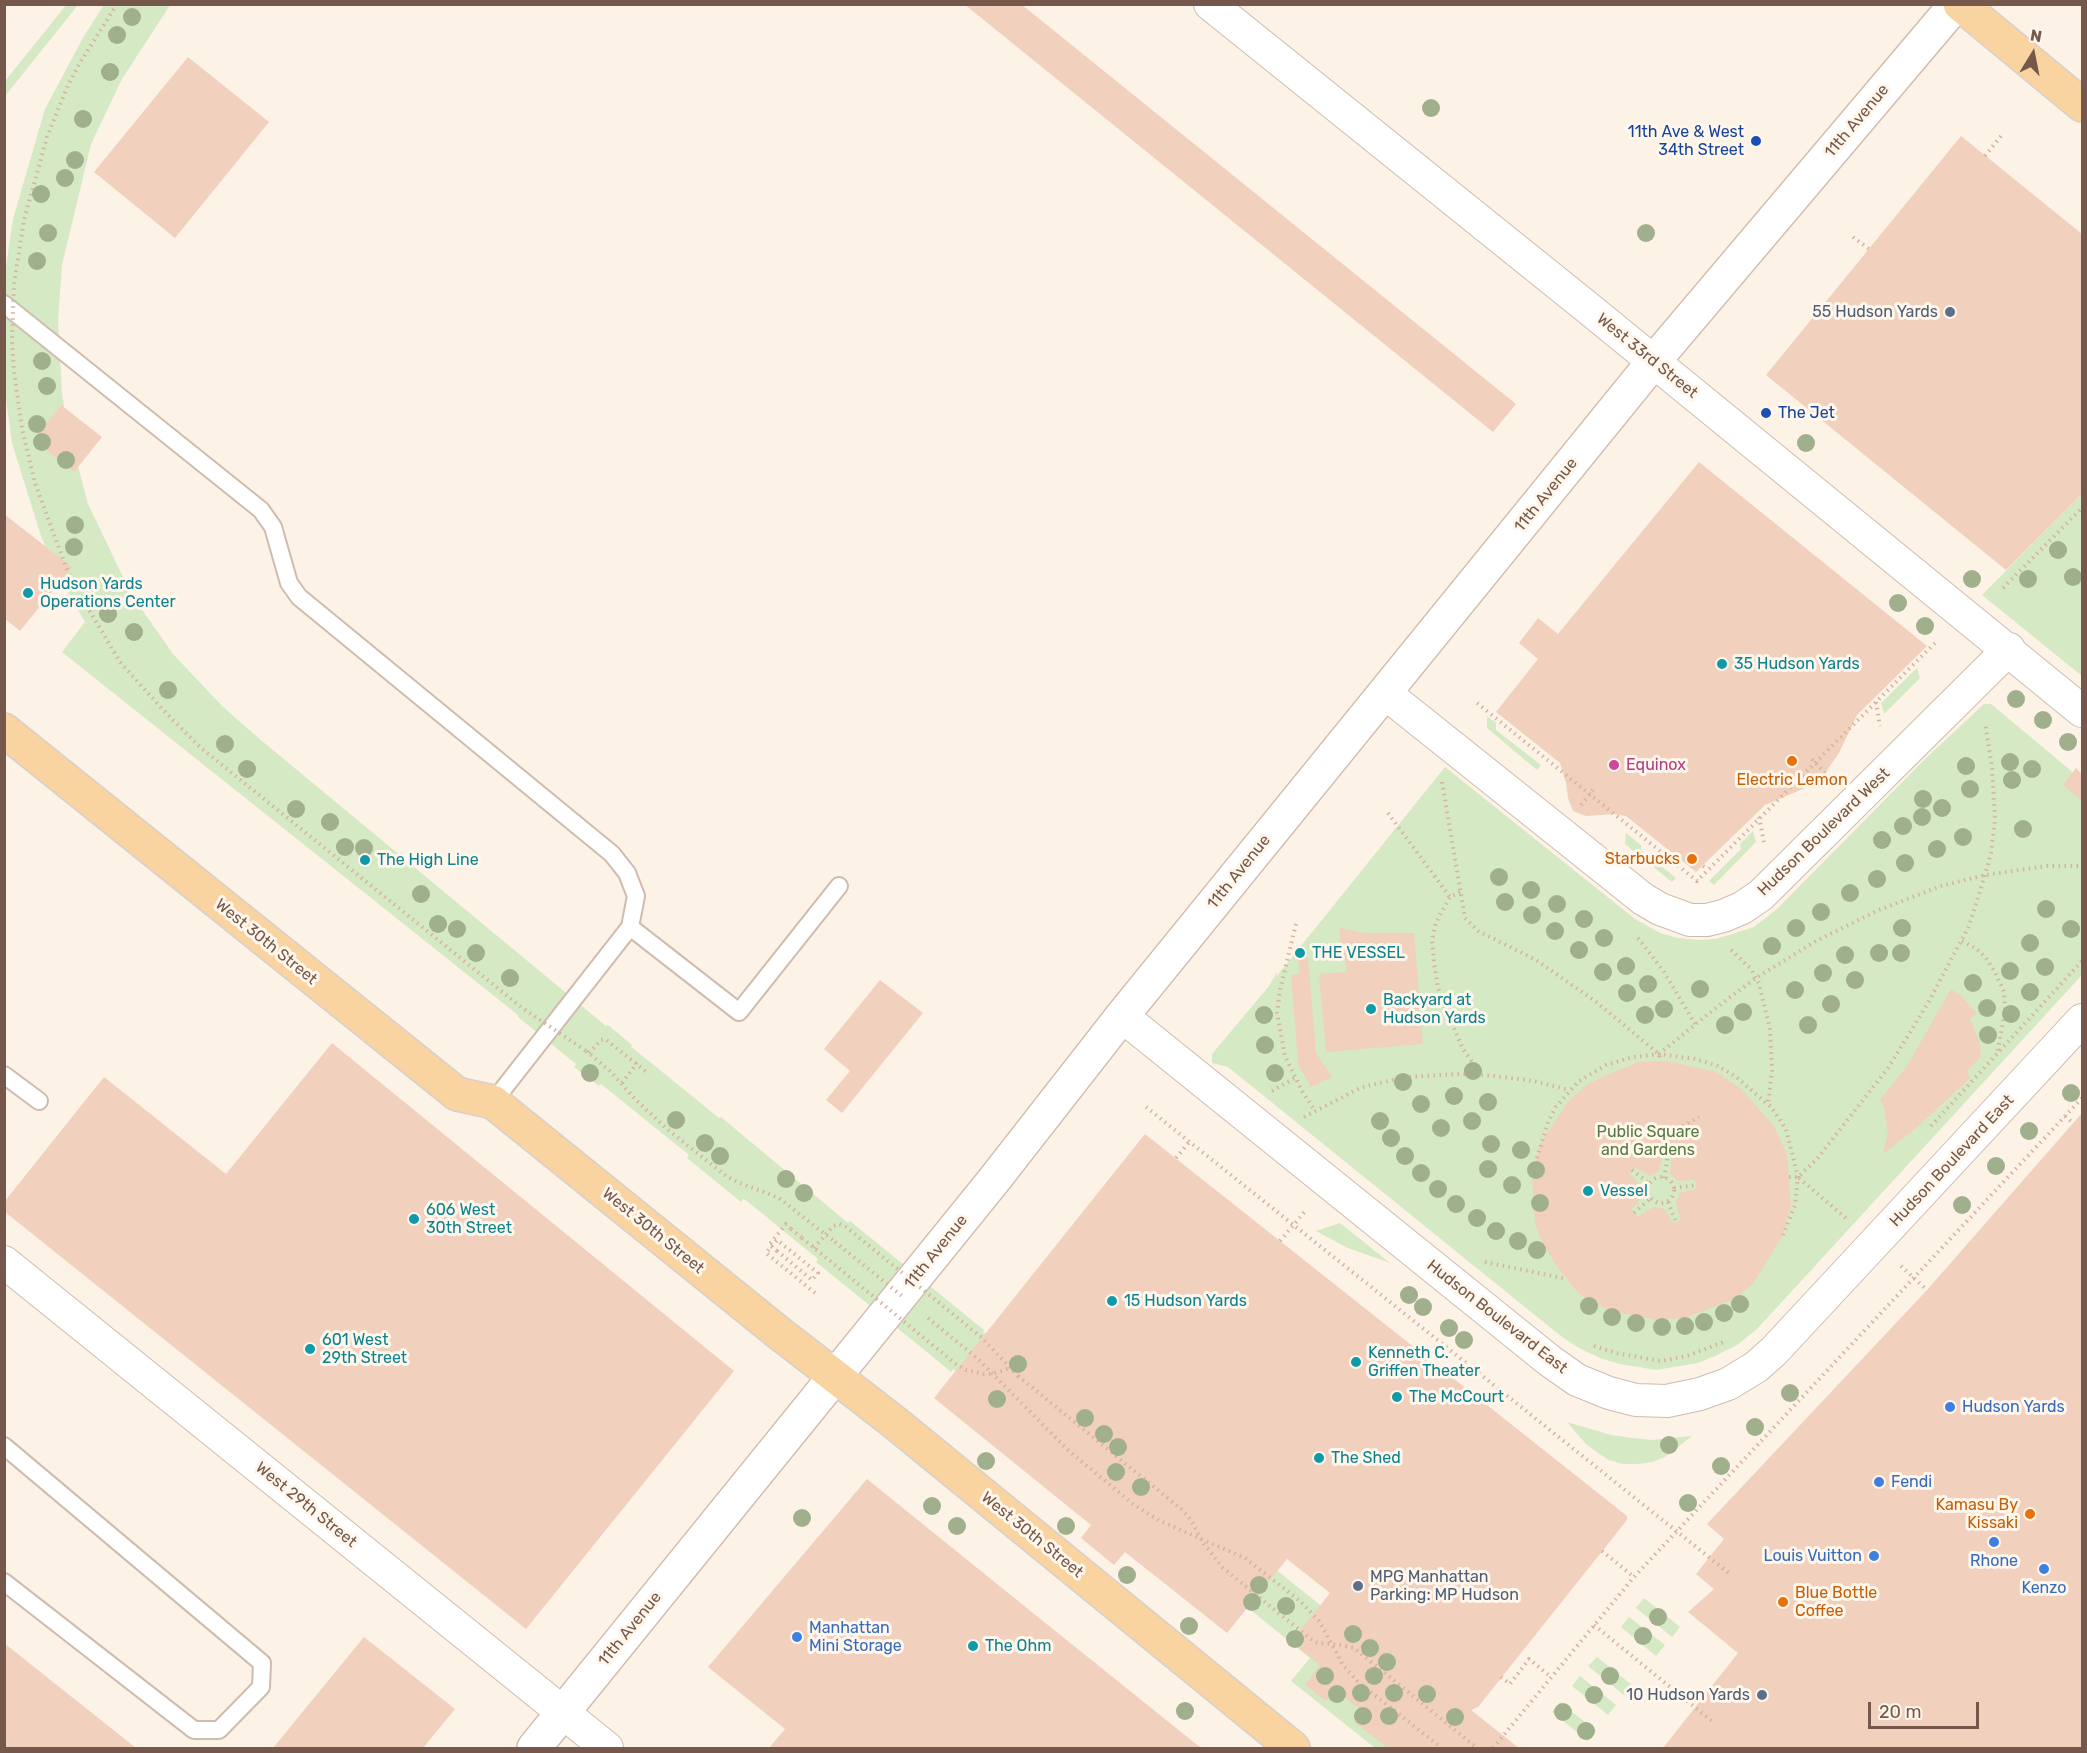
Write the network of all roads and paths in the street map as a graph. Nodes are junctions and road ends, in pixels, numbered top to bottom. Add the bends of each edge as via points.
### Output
1 (117, 4) edge
2 (1210, 4) edge
3 (1958, 4) edge
4 (2082, 105) edge
5 (2001, 136) dead end
6 (1985, 156) dead end
7 (1853, 237) dead end
8 (1869, 249) dead end
9 (4, 304) edge
10 (1654, 362) junction
11 (2082, 508) edge
12 (2003, 588) dead end
13 (1935, 643) dead end
14 (2009, 649) junction
15 (1385, 693) junction
16 (1876, 702) junction
17 (1477, 703) dead end
18 (2082, 711) edge
19 (1983, 716) dead end
20 (1880, 726) dead end
21 (4, 730) edge
22 (1813, 761) junction
23 (1441, 777) dead end
24 (1829, 777) dead end
25 (1593, 790) dead end
26 (1590, 795) junction
27 (1576, 810) dead end
28 (1388, 813) dead end
29 (1759, 817) junction
30 (1764, 843) dead end
31 (1703, 866) dead end
32 (2082, 866) edge
33 (1707, 870) junction
34 (1985, 875) junction
35 (839, 886) dead end
36 (1460, 892) junction
37 (1450, 897) junction
38 (1296, 924) dead end
39 (630, 927) junction
40 (1634, 934) dead end
41 (1962, 941) junction
42 (1724, 944) dead end
43 (2082, 961) edge
44 (1756, 978) junction
45 (1122, 1016) junction
46 (2082, 1020) edge
47 (1695, 1024) junction
48 (589, 1053) junction
49 (1659, 1054) junction
50 (1997, 1054) junction
51 (1660, 1061) dead end
52 (637, 1063) junction
53 (4, 1074) edge
54 (649, 1074) dead end
55 (1481, 1075) junction
56 (1295, 1078) junction
57 (622, 1083) junction
58 (1752, 1089) junction
59 (1569, 1090) junction
60 (1272, 1091) dead end
61 (1745, 1093) dead end
62 (2082, 1098) edge
63 (39, 1101) dead end
64 (493, 1102) junction
65 (1768, 1105) junction
66 (1146, 1107) dead end
67 (1315, 1111) junction
68 (2065, 1116) junction
69 (1304, 1117) dead end
70 (1699, 1117) dead end
71 (2073, 1124) dead end
72 (1671, 1132) dead end
73 (1926, 1132) dead end
74 (1190, 1141) junction
75 (1668, 1155) dead end
76 (1176, 1158) dead end
77 (1537, 1158) dead end
78 (1632, 1170) dead end
79 (1798, 1177) junction
80 (1664, 1178) junction
81 (1789, 1178) dead end
82 (1650, 1184) junction
83 (1696, 1185) dead end
84 (1674, 1188) junction
85 (1651, 1198) junction
86 (1314, 1201) dead end
87 (1667, 1201) junction
88 (1853, 1212) dead end
89 (1634, 1213) dead end
90 (1847, 1219) junction
91 (1676, 1222) dead end
92 (1853, 1224) dead end
93 (1294, 1225) junction
94 (1839, 1227) dead end
95 (825, 1234) junction
96 (1782, 1235) dead end
97 (1280, 1241) dead end
98 (814, 1248) junction
99 (1481, 1260) dead end
100 (4, 1262) edge
101 (1899, 1263) dead end
102 (1914, 1278) junction
103 (1567, 1279) dead end
104 (1927, 1290) dead end
105 (815, 1293) dead end
106 (910, 1303) dead end
107 (927, 1317) dead end
108 (1731, 1339) dead end
109 (1584, 1341) dead end
110 (1010, 1368) junction
111 (993, 1374) junction
112 (836, 1377) junction
113 (4, 1446) edge
114 (1676, 1531) junction
115 (1201, 1538) junction
116 (1602, 1551) dead end
117 (1730, 1574) dead end
118 (1634, 1577) junction
119 (4, 1582) edge
120 (1594, 1625) junction
121 (1332, 1645) junction
122 (1501, 1677) dead end
123 (1551, 1677) junction
124 (563, 1712) junction
125 (1713, 1722) dead end
126 (534, 1749) edge
127 (607, 1749) edge
128 (1293, 1749) edge
129 (1442, 1749) edge
130 (1477, 1749) edge
131 (1493, 1749) edge

1 - 48 path, bridge via 76,69 47,136 24,219 14,284 12,340 22,429 35,483 66,567 120,662 201,748 521,1006
2 - 10 street, West 33rd Street
3 - 4 main road
3 - 10 main road, 11th Avenue
5 - 6 path
7 - 8 path
9 - 39 lane via 261,510 273,527 289,583 299,597 612,854 627,873 636,896
10 - 14 street, West 33rd Street
10 - 15 main road, 11th Avenue
11 - 12 path
13 - 16 path
14 - 15 street, Hudson Boulevard West via 1761,895 1743,908 1707,920 1690,920 1643,899
14 - 18 street, West 33rd Street
15 - 45 main road, 11th Avenue
16 - 20 path
16 - 22 path
17 - 26 path
19 - 34 path via 1992,767 1995,819
21 - 64 main road, West 30th Street via 457,1094
22 - 24 path
22 - 29 path
23 - 36 path
25 - 26 path
26 - 27 path
26 - 33 path via 1697,881
28 - 37 path
29 - 30 path
29 - 33 path
31 - 33 path
32 - 34 path via 2046,866
34 - 41 path
34 - 44 path via 1941,886 1879,910 1816,941
35 - 39 lane via 739,1012
36 - 37 path
36 - 49 path via 1466,918 1478,931 1566,980
37 - 55 path via 1436,922 1432,941 1438,988 1463,1048
38 - 56 path via 1277,1013 1285,1056
39 - 64 lane
40 - 47 path via 1664,972
41 - 50 path via 1986,958 2004,992 2005,1011
41 - 79 path via 1888,1068 1817,1159
42 - 44 path
43 - 50 path
44 - 47 path
44 - 65 path via 1770,1029 1772,1071
45 - 46 street, Hudson Boulevard East via 1550,1361 1577,1380 1609,1393 1636,1400 1668,1401 1728,1384 1774,1351
45 - 112 main road, 11th Avenue
47 - 49 path
48 - 52 path via 605,1039
48 - 57 path
49 - 51 path
49 - 58 path via 1716,1065
49 - 59 path via 1606,1065
50 - 73 path
52 - 54 path
52 - 57 path
53 - 63 lane
55 - 59 path
55 - 67 path via 1394,1079 1360,1088
56 - 60 path
56 - 67 path
57 - 95 path via 642,1106 726,1176 779,1198
58 - 61 path
58 - 65 path
59 - 77 path via 1548,1122
62 - 68 path
64 - 112 main road, West 30th Street
65 - 79 path via 1786,1129
66 - 74 path
67 - 69 path
68 - 71 path
68 - 102 path
70 - 72 path
74 - 76 path
74 - 93 path
75 - 80 path
78 - 82 path
79 - 81 path
79 - 90 path
79 - 96 path via 1795,1205
80 - 82 path via 1654,1179
80 - 84 path
82 - 85 path
83 - 84 path
84 - 87 path via 1673,1197
85 - 87 path via 1658,1203
85 - 89 path
86 - 93 path
87 - 91 path
88 - 90 path
90 - 92 path
90 - 94 path
93 - 97 path
93 - 114 path
95 - 98 path, bridge
95 - 106 path, bridge
95 - 110 path, bridge via 833,1226 846,1227 981,1337
98 - 105 path, bridge via 786,1224 769,1245 777,1251 812,1280 818,1273 777,1240 772,1246 766,1253
98 - 111 path, bridge via 957,1365
99 - 103 path
100 - 124 street, West 29th Street
101 - 102 path
102 - 104 path
102 - 114 path
107 - 111 path
108 - 109 path via 1687,1356 1661,1360 1616,1353
110 - 111 path, bridge
110 - 115 path, bridge via 1180,1509
111 - 115 path via 1069,1451 1133,1504 1160,1521
112 - 124 main road, 11th Avenue
112 - 128 main road, West 30th Street
113 - 119 lane via 262,1663 261,1687 219,1730 194,1730
114 - 117 path
114 - 118 path
115 - 121 path via 1222,1568 1312,1640
115 - 121 path via 1259,1568 1310,1610
116 - 118 path
118 - 120 path
120 - 123 path
120 - 125 path
121 - 129 path via 1358,1682
121 - 130 path via 1354,1648
122 - 123 path via 1510,1684 1529,1659
123 - 131 path
124 - 126 main road, 11th Avenue
124 - 127 street, West 29th Street

